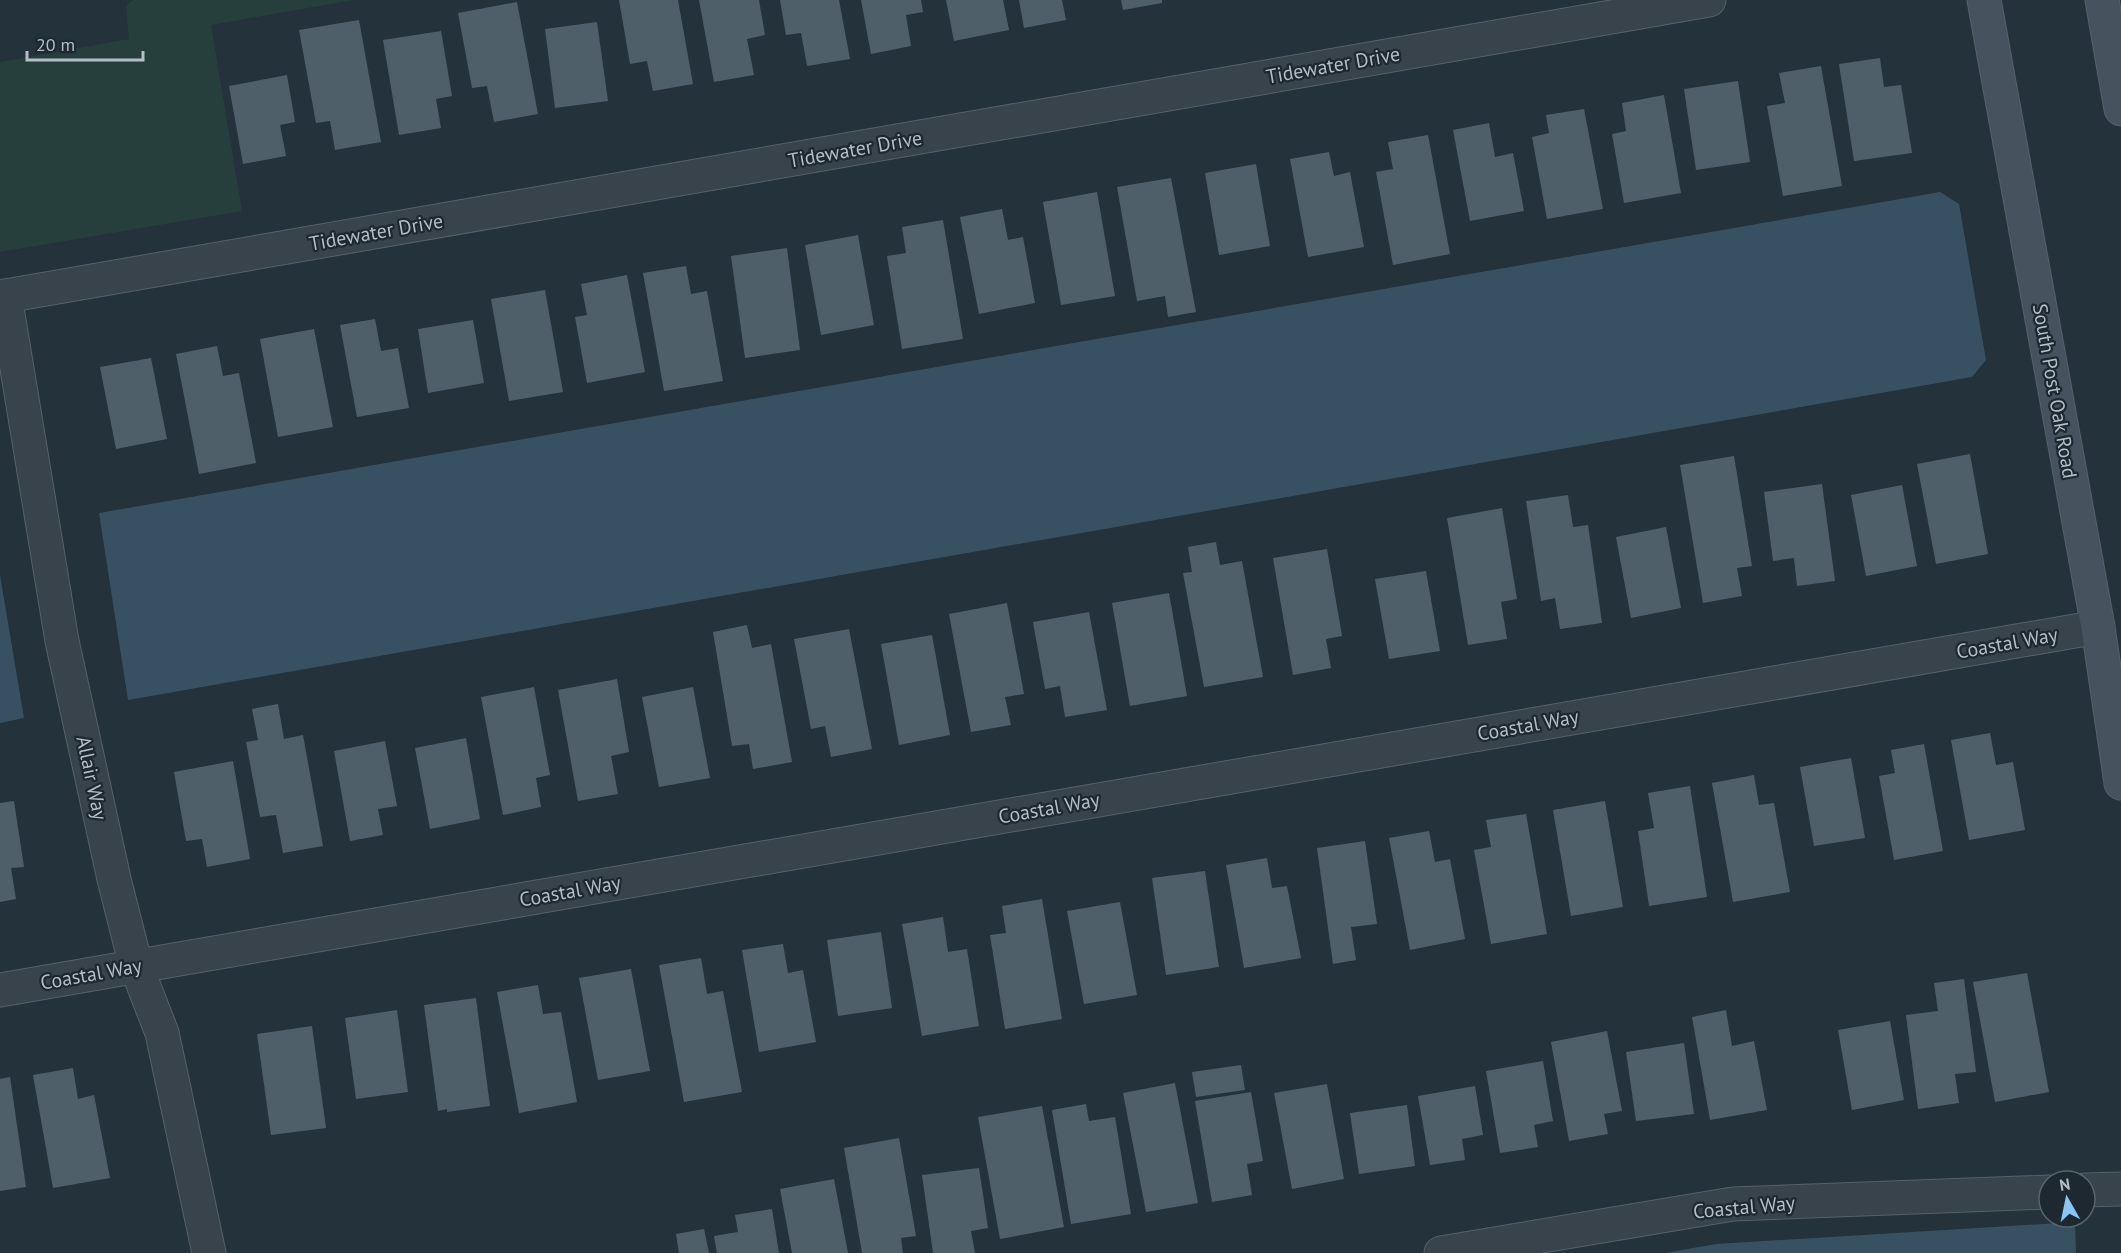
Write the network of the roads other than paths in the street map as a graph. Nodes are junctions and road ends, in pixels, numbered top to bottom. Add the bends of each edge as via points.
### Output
1 (1709, 0) edge
2 (1984, 0) edge
3 (2102, 0) edge
4 (2121, 109) edge
5 (3, 297) edge
6 (2098, 627) junction
7 (2121, 783) edge
8 (136, 966) junction
9 (0, 990) edge
10 (2121, 1189) edge
11 (2097, 1190) edge
12 (2037, 1191) edge
13 (209, 1253) edge
14 (1442, 1253) edge

1 - 5 street, Tidewater Drive
2 - 6 main road, South Post Oak Road
3 - 4 main road
5 - 8 street, Allair Way via 62,641
6 - 7 main road, South Post Oak Road
6 - 8 street, Coastal Way
8 - 9 street, Coastal Way
8 - 13 street, Allair Way via 162,1033
10 - 11 street
12 - 14 street, Coastal Way via 1733,1204

